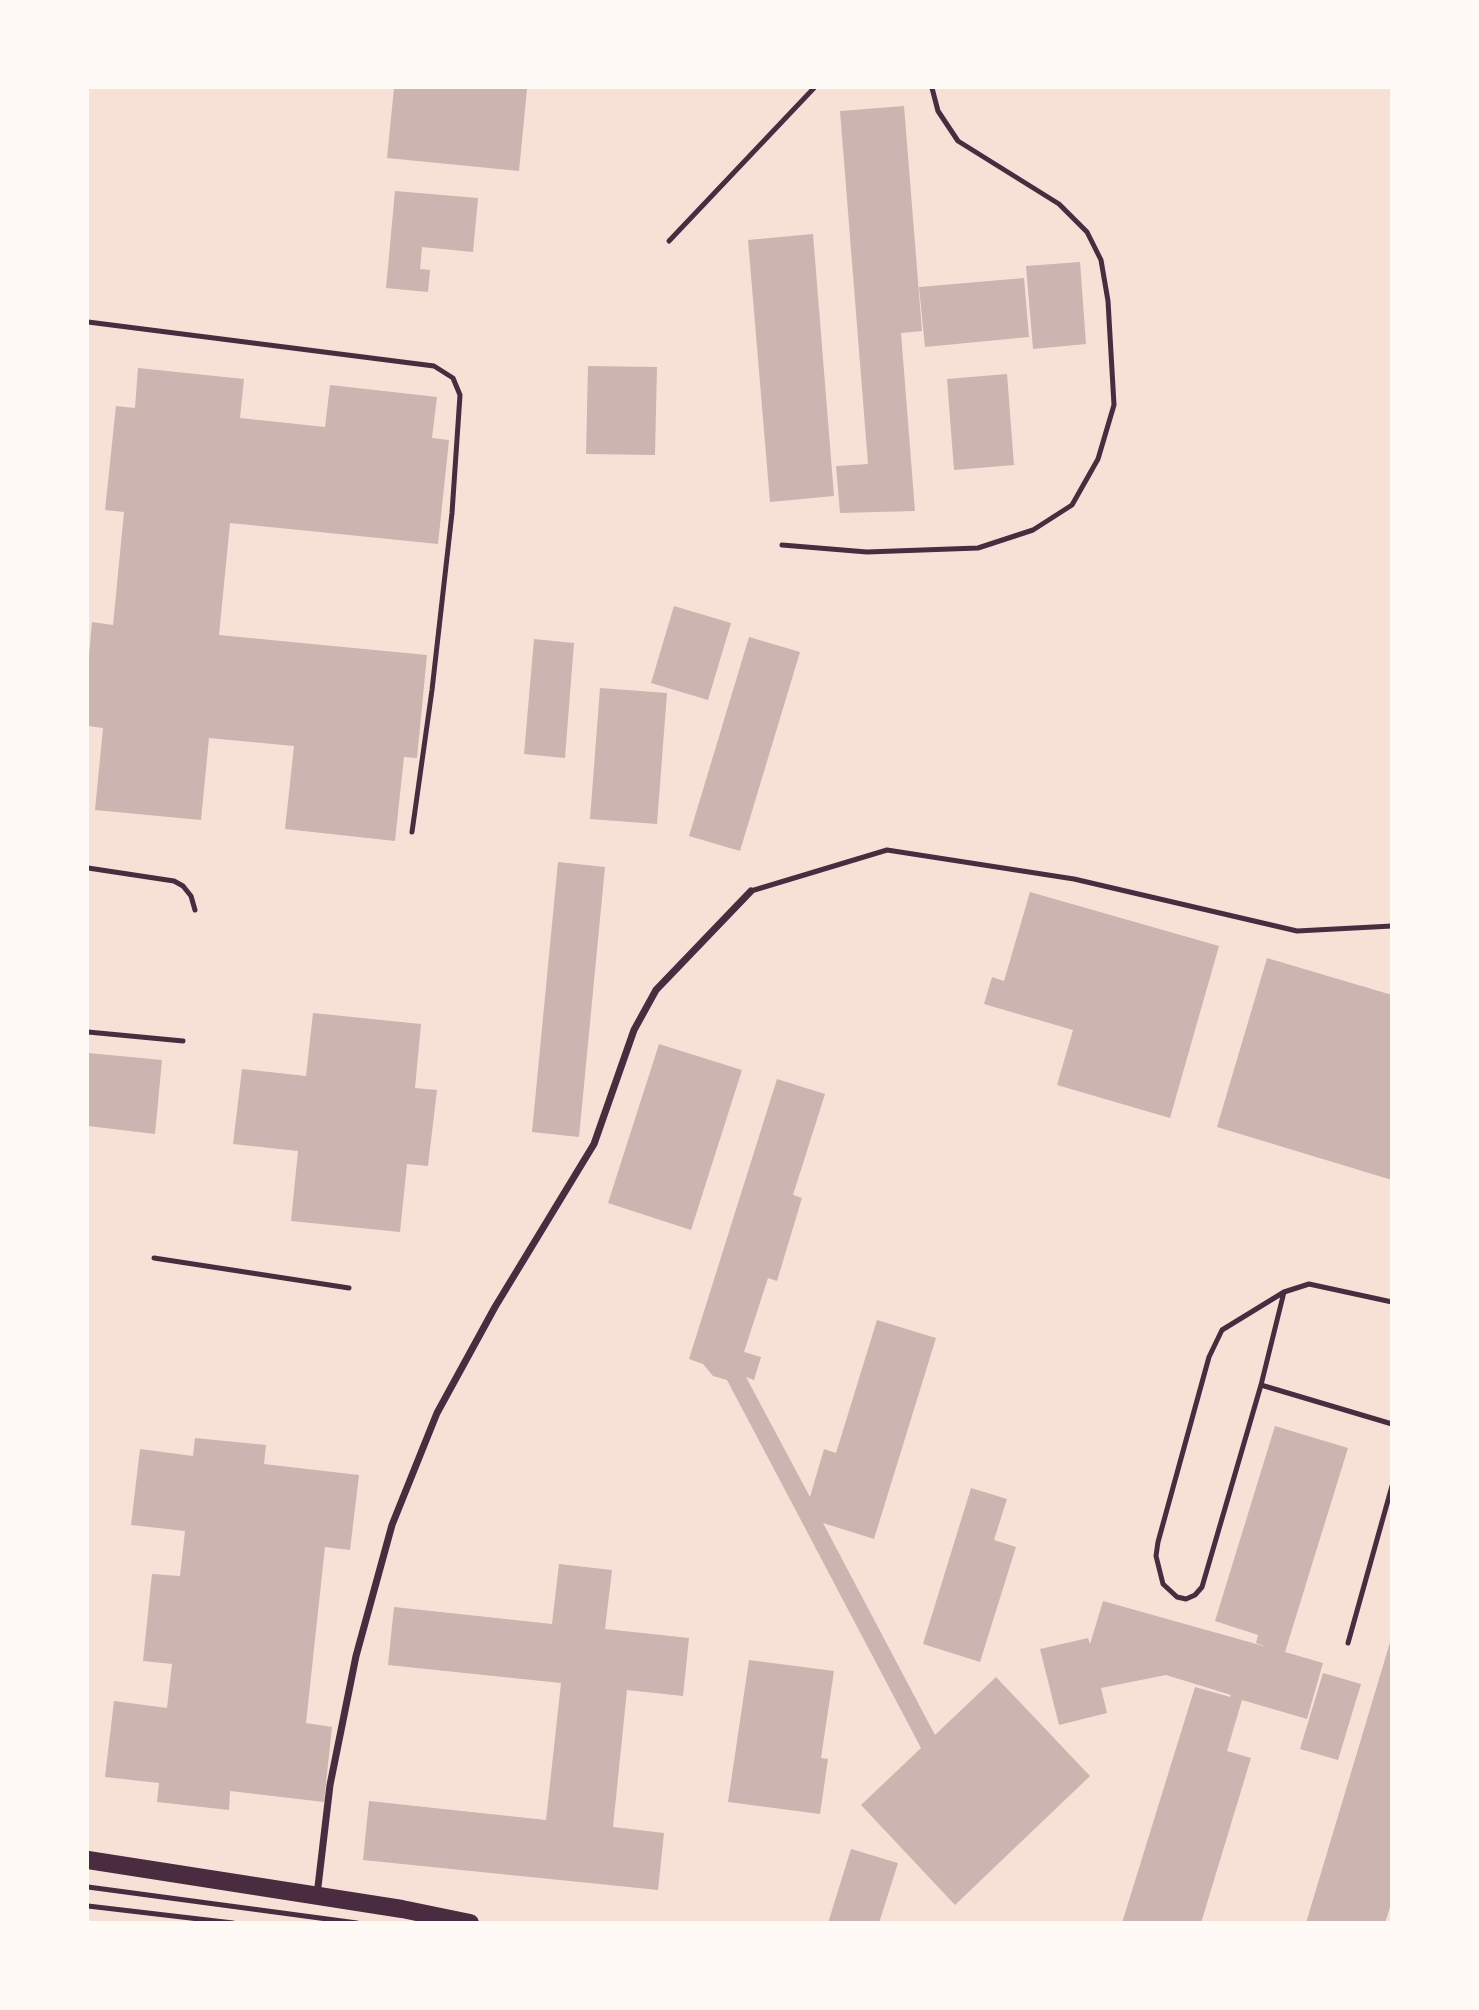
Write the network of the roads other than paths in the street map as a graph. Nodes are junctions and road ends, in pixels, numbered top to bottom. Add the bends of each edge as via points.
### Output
1 (814, 88) edge
2 (932, 88) edge
3 (669, 241) dead end
4 (88, 322) edge
5 (782, 545) dead end
6 (412, 832) dead end
7 (88, 868) edge
8 (751, 891) joint
9 (195, 910) dead end
10 (1391, 926) edge
11 (88, 1032) edge
12 (183, 1041) dead end
13 (154, 1258) dead end
14 (349, 1288) dead end
15 (1284, 1292) junction
16 (1391, 1302) edge
17 (1261, 1385) junction
18 (1391, 1424) edge
19 (1391, 1486) edge
20 (1348, 1643) dead end
21 (88, 1860) edge
22 (88, 1887) edge
23 (317, 1896) junction
24 (88, 1906) edge
25 (233, 1923) edge
26 (357, 1923) edge
27 (470, 1923) edge

1 - 3 lane
2 - 5 lane via 938,111 958,141 1059,204 1087,232 1101,260 1111,327 1114,405 1098,459 1072,505 1033,530 978,548 867,552
4 - 6 lane via 434,366 453,378 460,395 452,513
7 - 9 lane via 174,881 191,896
8 - 10 lane via 887,850 1074,879 1297,931
8 - 23 street via 656,990 634,1030 594,1144 437,1413 392,1525 356,1656 330,1785
11 - 12 lane
13 - 14 lane
15 - 16 lane via 1318,1284
15 - 17 lane
15 - 17 lane via 1245,1314 1216,1340 1158,1542 1158,1567 1170,1594 1186,1599 1202,1587
17 - 18 lane
19 - 20 lane
21 - 23 main road
22 - 26 lane
23 - 27 main road
24 - 25 lane

